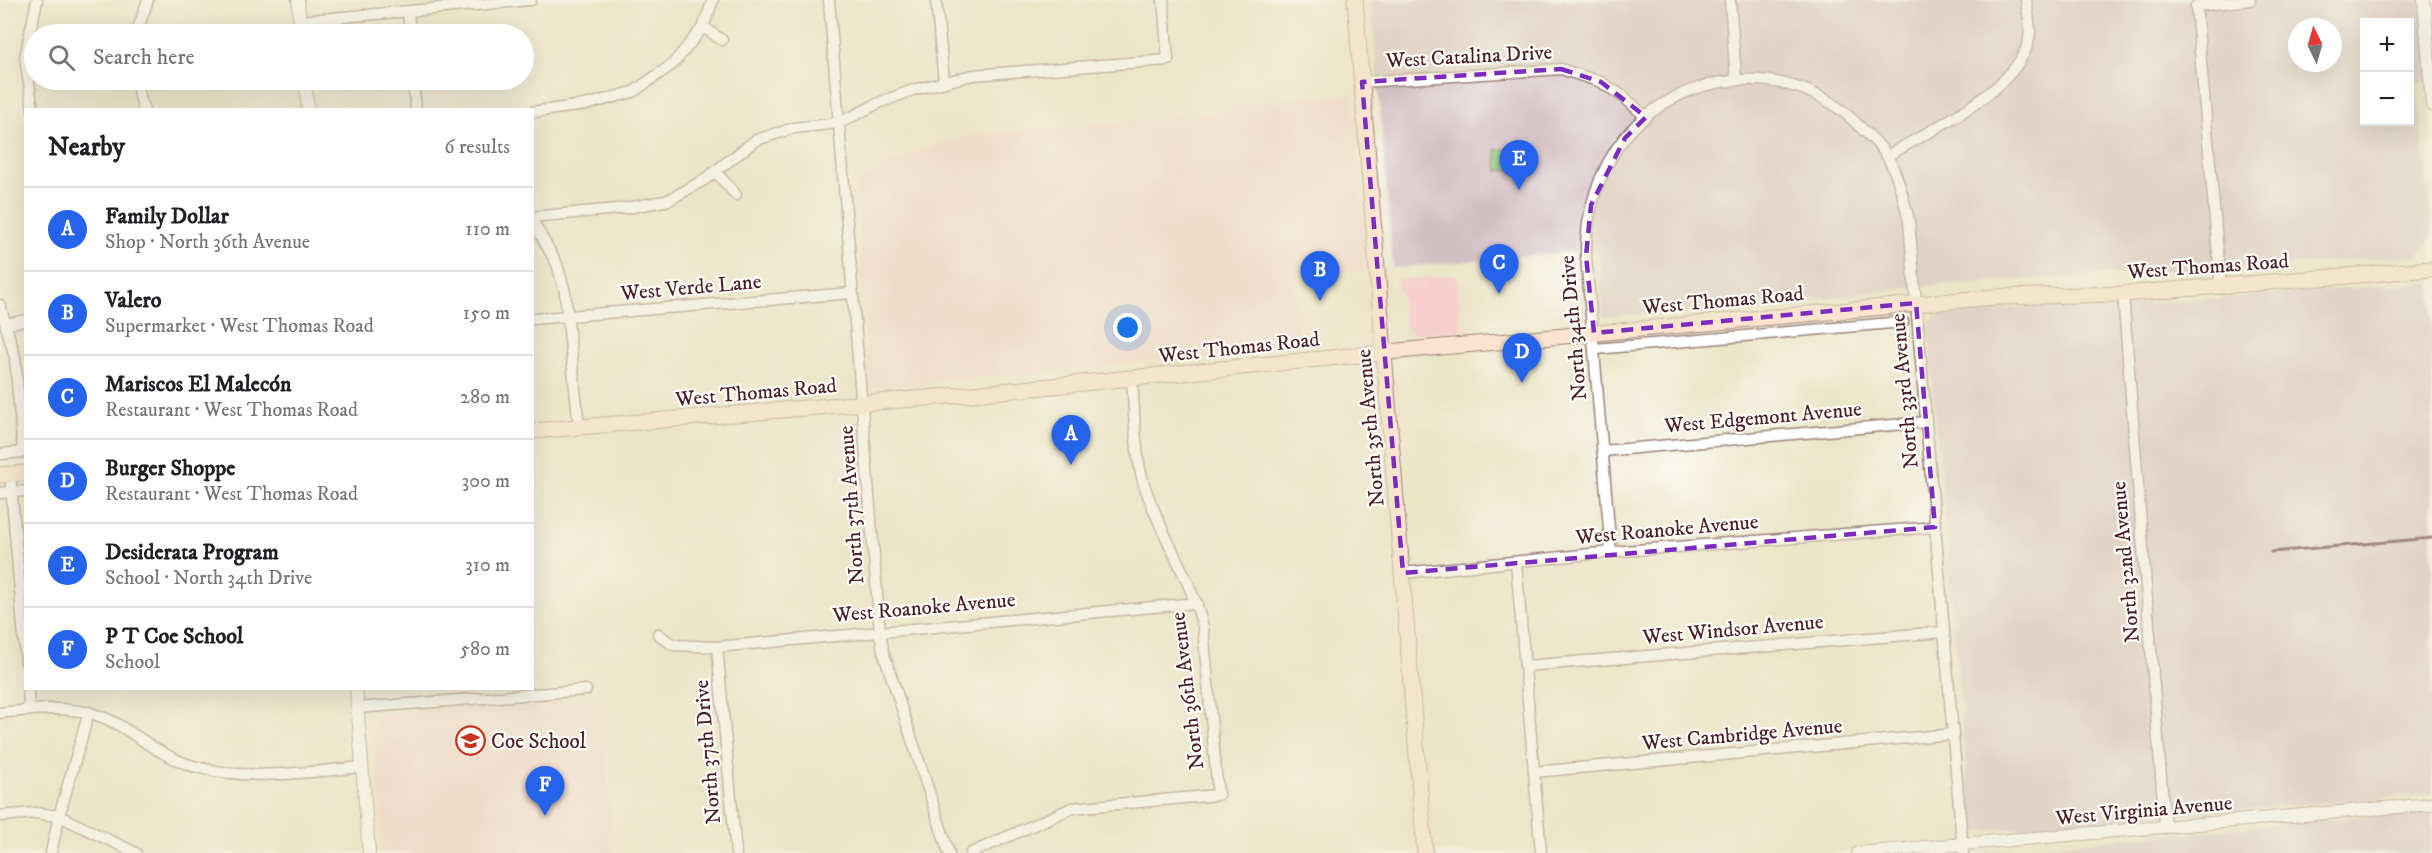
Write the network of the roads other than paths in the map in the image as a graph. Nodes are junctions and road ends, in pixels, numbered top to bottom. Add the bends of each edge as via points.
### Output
1 (37, 0) edge
2 (148, 0) edge
3 (298, 0) edge
4 (531, 0) edge
5 (713, 0) edge
6 (829, 0) edge
7 (936, 0) edge
8 (1163, 0) edge
9 (1355, 0) edge
10 (1730, 0) edge
11 (2026, 0) edge
12 (2250, 0) edge
13 (2424, 0) edge
14 (408, 12) junction
15 (299, 21) junction
16 (32, 24) edge
17 (140, 24) edge
18 (299, 24) edge
19 (409, 24) edge
20 (703, 27) junction
21 (722, 40) dead end
22 (1736, 79) junction
23 (944, 82) junction
24 (1362, 82) junction
25 (30, 90) edge
26 (138, 90) edge
27 (306, 90) edge
28 (415, 90) edge
29 (2432, 105) edge
30 (33, 108) edge
31 (143, 108) edge
32 (308, 108) edge
33 (416, 108) edge
34 (534, 112) edge
35 (1646, 117) junction
36 (839, 123) junction
37 (1887, 156) junction
38 (715, 171) junction
39 (735, 195) dead end
40 (534, 218) edge
41 (534, 222) edge
42 (2432, 268) edge
43 (2221, 287) junction
44 (852, 293) junction
45 (2123, 294) junction
46 (1916, 303) junction
47 (0, 305) edge
48 (1879, 307) junction
49 (569, 316) junction
50 (534, 319) edge
51 (24, 320) edge
52 (1903, 322) dead end
53 (7, 324) junction
54 (1880, 324) junction
55 (1594, 341) junction
56 (1385, 353) junction
57 (1132, 379) junction
58 (863, 404) junction
59 (1926, 422) junction
60 (579, 427) junction
61 (534, 431) edge
62 (1603, 451) junction
63 (24, 452) edge
64 (0, 454) edge
65 (24, 473) edge
66 (5, 475) edge
67 (24, 491) edge
68 (6, 493) edge
69 (1935, 527) junction
70 (1611, 552) junction
71 (1516, 562) junction
72 (1403, 573) junction
73 (1197, 603) junction
74 (880, 632) junction
75 (1944, 632) junction
76 (658, 634) dead end
77 (24, 645) edge
78 (717, 647) junction
79 (1525, 666) junction
80 (28, 690) edge
81 (356, 690) edge
82 (586, 690) dead end
83 (357, 708) junction
84 (30, 710) junction
85 (0, 712) edge
86 (89, 712) junction
87 (1953, 734) junction
88 (362, 767) junction
89 (1534, 772) junction
90 (2432, 804) edge
91 (0, 816) edge
92 (59, 816) junction
93 (2165, 828) junction
94 (1963, 849) edge
95 (51, 853) edge
96 (136, 853) edge
97 (369, 853) edge
98 (736, 853) edge
99 (949, 853) edge
100 (971, 853) edge
101 (1425, 853) edge
102 (1541, 853) edge
103 (1858, 853) edge

1 - 16 street
2 - 17 street
3 - 15 street
4 - 14 street
5 - 20 street
6 - 36 street, North 37th Avenue
7 - 23 street
8 - 23 street via 1168,60 973,75
9 - 24 main road, North 35th Avenue
10 - 22 street
11 - 37 street via 2030,33 2017,67 1997,87
12 - 43 street via 2196,6
13 - 29 street
14 - 15 street
14 - 19 street
15 - 18 street
20 - 21 street
20 - 34 street via 673,64 633,92 585,105
22 - 35 street via 1680,93
22 - 37 street via 1767,79 1825,97
23 - 36 street via 881,102
24 - 35 street, West Catalina Drive via 1561,69 1601,82
24 - 56 main road, North 35th Avenue
25 - 30 street
26 - 31 street
27 - 32 street
28 - 33 street
35 - 55 street, North 34th Drive via 1625,138 1599,182 1587,222
36 - 38 street via 794,128 756,140
36 - 44 street, North 37th Avenue
37 - 46 street, North 33rd Avenue via 1909,221
38 - 39 street
38 - 40 street via 669,200
41 - 49 street via 557,264
42 - 43 main road, West Thomas Road
43 - 45 main road, West Thomas Road
44 - 49 street, West Verde Lane
44 - 58 street, North 37th Avenue
45 - 46 main road, West Thomas Road via 2019,295
45 - 93 street, North 32nd Avenue
46 - 48 main road, West Thomas Road
46 - 59 street, North 33rd Avenue
47 - 53 street
48 - 54 street
48 - 55 main road, West Thomas Road
49 - 50 street, West Verde Lane
49 - 60 street
51 - 53 street
52 - 54 street, West Thomas Road
53 - 63 street via 15,357
54 - 55 street, West Thomas Road
55 - 56 main road, West Thomas Road
55 - 62 street, North 34th Drive
56 - 57 main road, West Thomas Road
56 - 72 main road, North 35th Avenue
57 - 58 main road, West Thomas Road
57 - 73 street, North 36th Avenue via 1142,478
58 - 60 main road, West Thomas Road
58 - 74 street, North 37th Avenue
59 - 62 street, West Edgemont Avenue
59 - 69 street, North 33rd Avenue
60 - 61 main road, West Thomas Road
62 - 70 street, North 34th Drive
63 - 64 street
65 - 66 main road
66 - 68 street
67 - 68 street
68 - 77 street
69 - 70 street, West Roanoke Avenue
69 - 75 street, North 33rd Avenue
70 - 71 street, West Roanoke Avenue
71 - 72 street, West Roanoke Avenue
71 - 79 street
72 - 101 main road, North 35th Avenue
73 - 74 street, West Roanoke Avenue
73 - 100 street, North 36th Avenue via 1203,627 1218,795 1072,808
74 - 78 street, West Roanoke Avenue
74 - 99 street, North 37th Avenue
75 - 79 street, West Windsor Avenue
75 - 87 street, North 33rd Avenue
76 - 78 street, West Roanoke Avenue via 673,645
78 - 98 street, North 37th Drive
79 - 89 street
80 - 84 street
81 - 83 street
82 - 83 street
83 - 88 street
84 - 85 street
84 - 86 street
86 - 88 street via 117,724 159,752 214,771 263,774
86 - 92 street
87 - 89 street, West Cambridge Avenue
87 - 94 street, North 33rd Avenue
88 - 97 street
89 - 102 street
90 - 93 street, West Virginia Avenue
91 - 92 street
92 - 95 street
92 - 96 street
93 - 94 street, West Virginia Avenue
94 - 103 street, West Virginia Avenue

